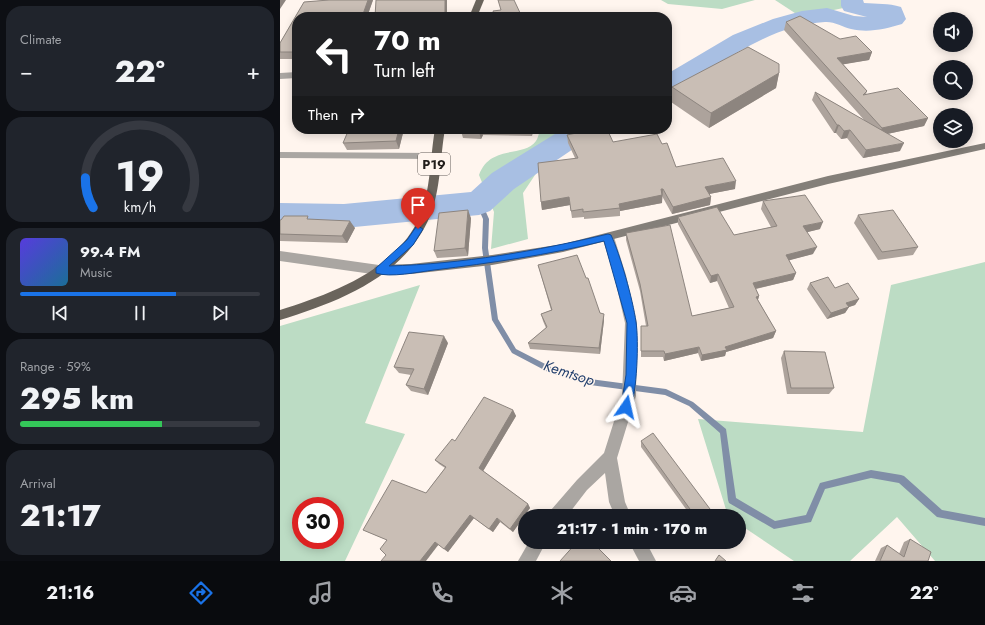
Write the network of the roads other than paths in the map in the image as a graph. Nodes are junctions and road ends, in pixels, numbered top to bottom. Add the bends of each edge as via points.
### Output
1 (480, 0) edge
2 (475, 12) edge
3 (292, 75) edge
4 (280, 76) edge
5 (439, 134) edge
6 (985, 146) edge
7 (280, 155) edge
8 (435, 156) junction
9 (608, 237) junction
10 (280, 256) edge
11 (379, 270) junction
12 (280, 315) edge
13 (610, 458) junction
14 (563, 509) edge
15 (620, 509) edge
16 (534, 549) edge
17 (641, 549) edge
18 (526, 561) edge
19 (648, 561) edge

1 - 2 main road
3 - 4 street
5 - 8 main road, P19
6 - 9 street via 828,180
7 - 8 street
8 - 11 main road, P19 via 430,199 424,217 410,242
9 - 11 street via 563,248 492,260
9 - 13 street via 632,323 629,396
10 - 11 street
11 - 12 main road, P19 via 345,290 305,308
13 - 14 street via 582,485
13 - 15 street
16 - 18 street
17 - 19 street

